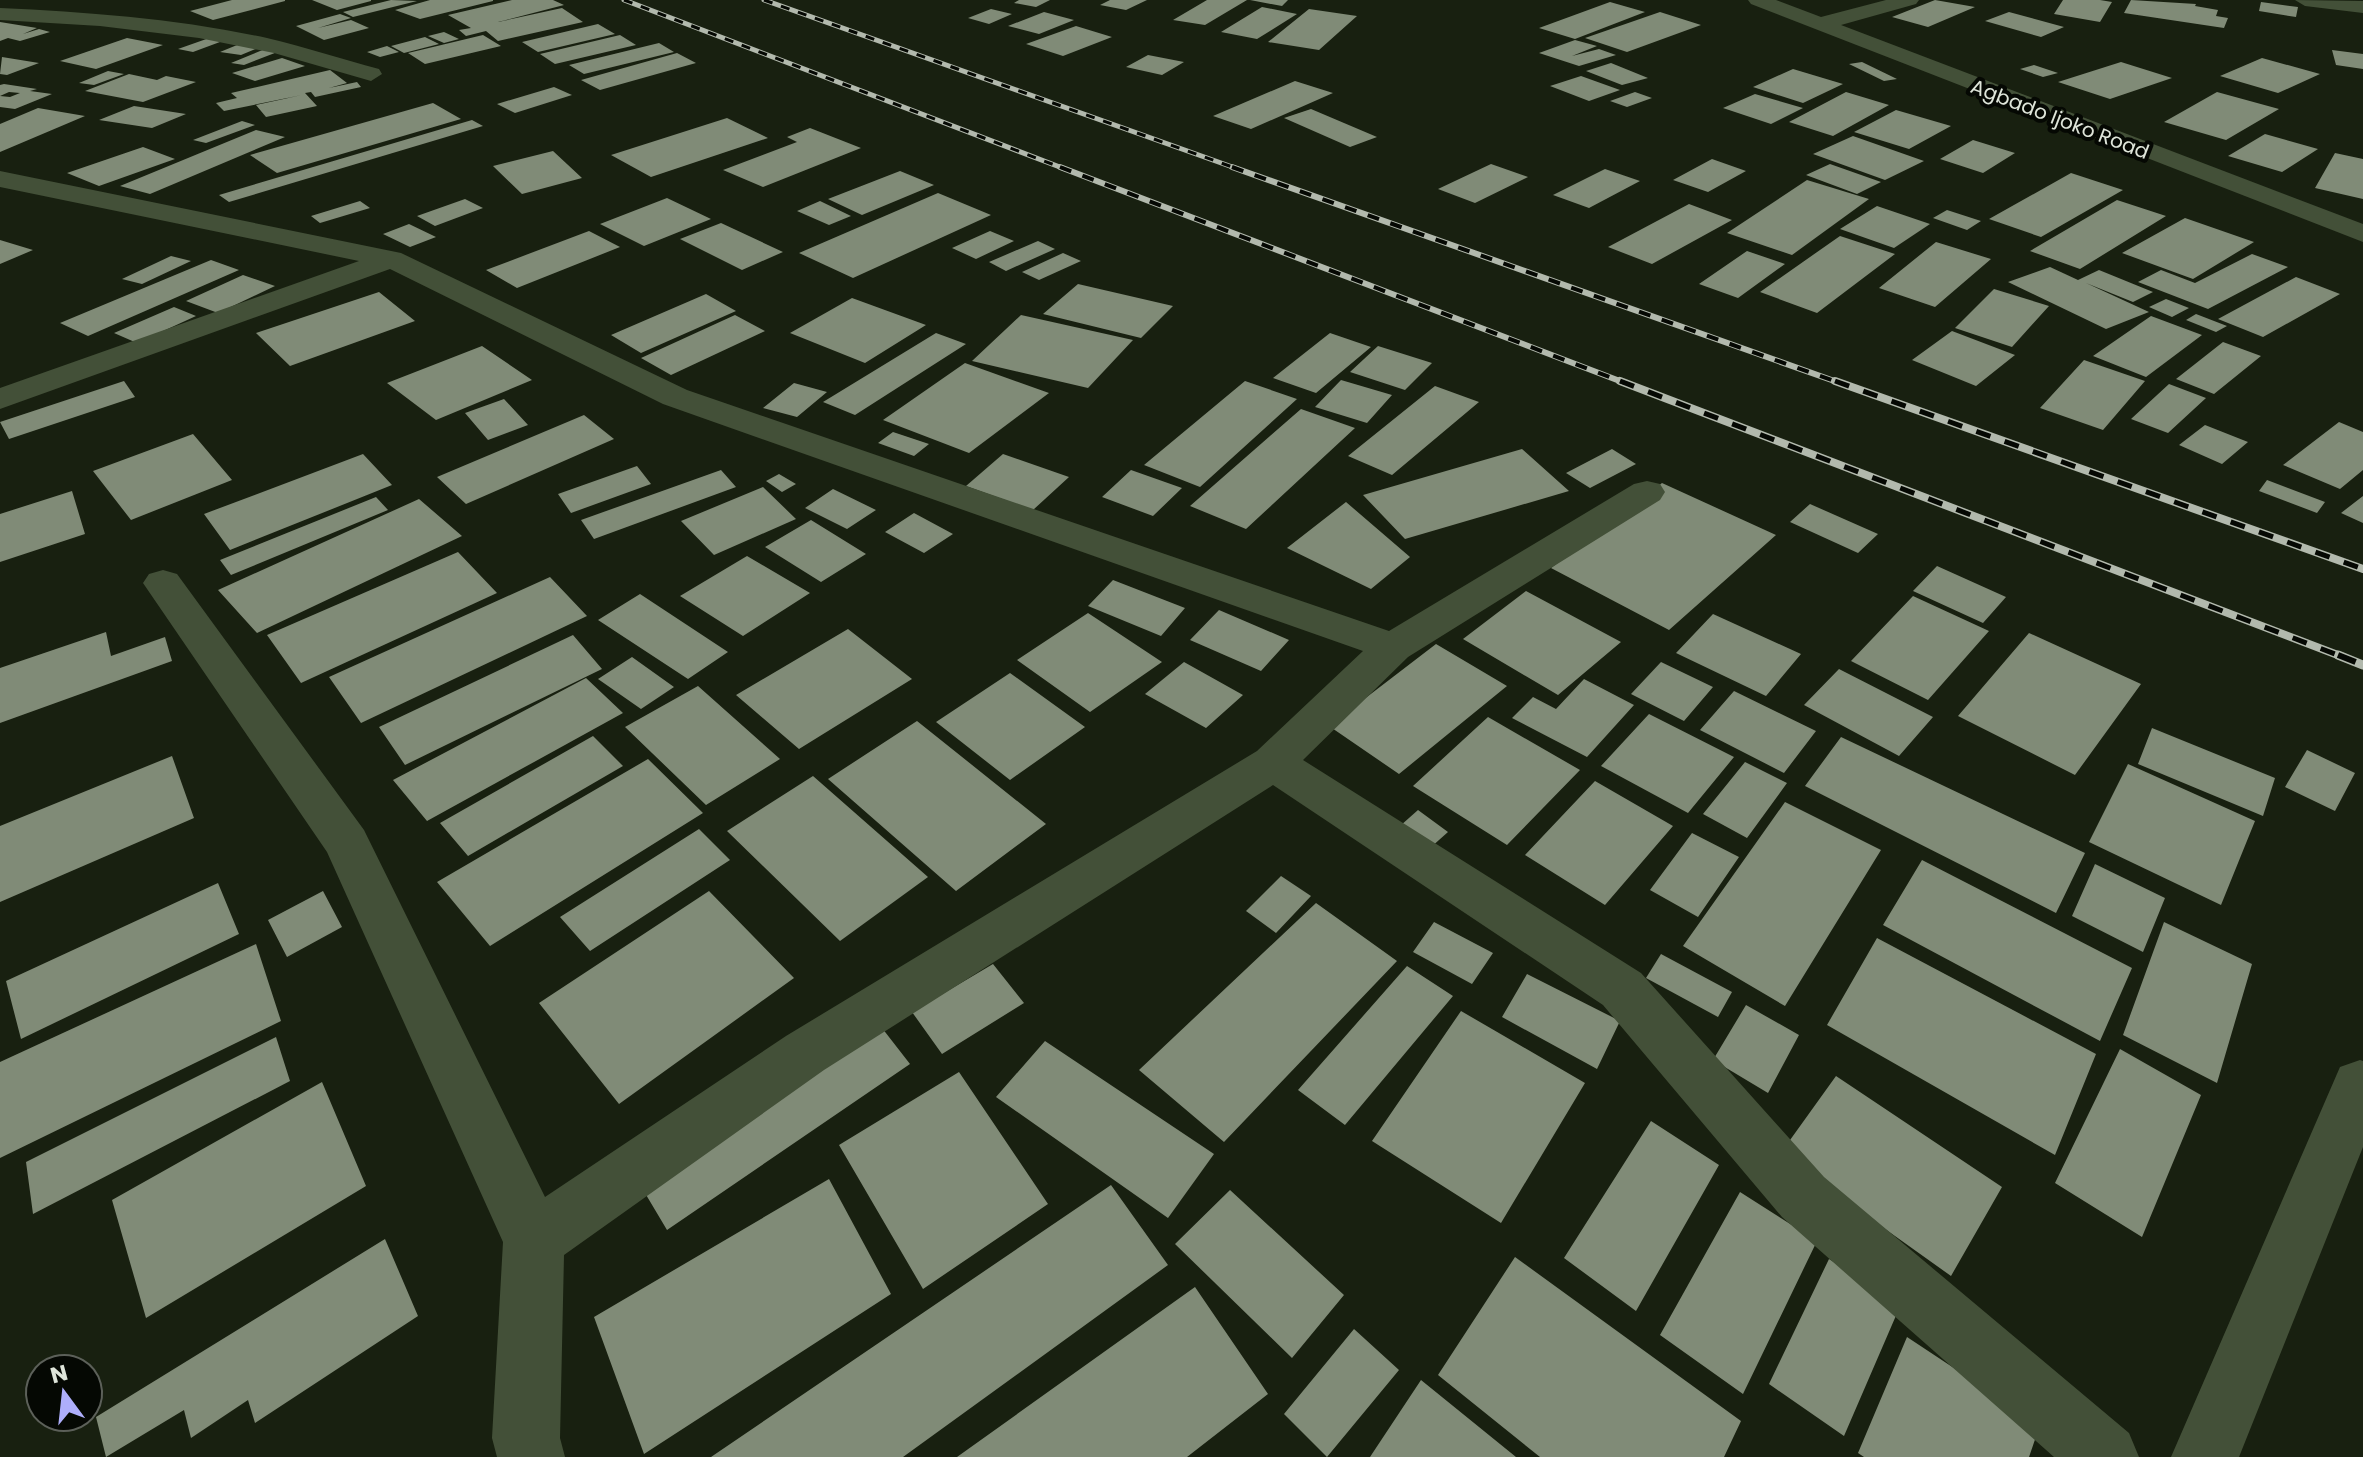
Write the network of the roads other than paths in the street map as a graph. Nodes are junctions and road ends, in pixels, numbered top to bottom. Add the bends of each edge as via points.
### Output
1 (1758, 0) edge
2 (1909, 0) edge
3 (2305, 0) edge
4 (2363, 7) edge
5 (0, 14) edge
6 (1820, 24) junction
7 (371, 74) dead end
8 (0, 179) edge
9 (2363, 234) edge
10 (391, 259) junction
11 (0, 399) edge
12 (1647, 492) dead end
13 (163, 583) dead end
14 (1393, 647) junction
15 (1273, 763) junction
16 (2360, 1085) dead end
17 (534, 1240) junction
18 (531, 1457) edge
19 (2105, 1457) edge
20 (2205, 1457) edge

1 - 6 street, Agbado Ijoko Road
2 - 6 street
3 - 4 street
5 - 7 street via 188,30
6 - 9 street, Agbado Ijoko Road
8 - 10 street
10 - 11 street
10 - 14 street via 675,397
12 - 14 street
13 - 17 street via 347,843
14 - 15 street
15 - 17 street via 805,1053
15 - 19 street via 1622,989 1803,1197
16 - 20 street
17 - 18 street via 526,1438

